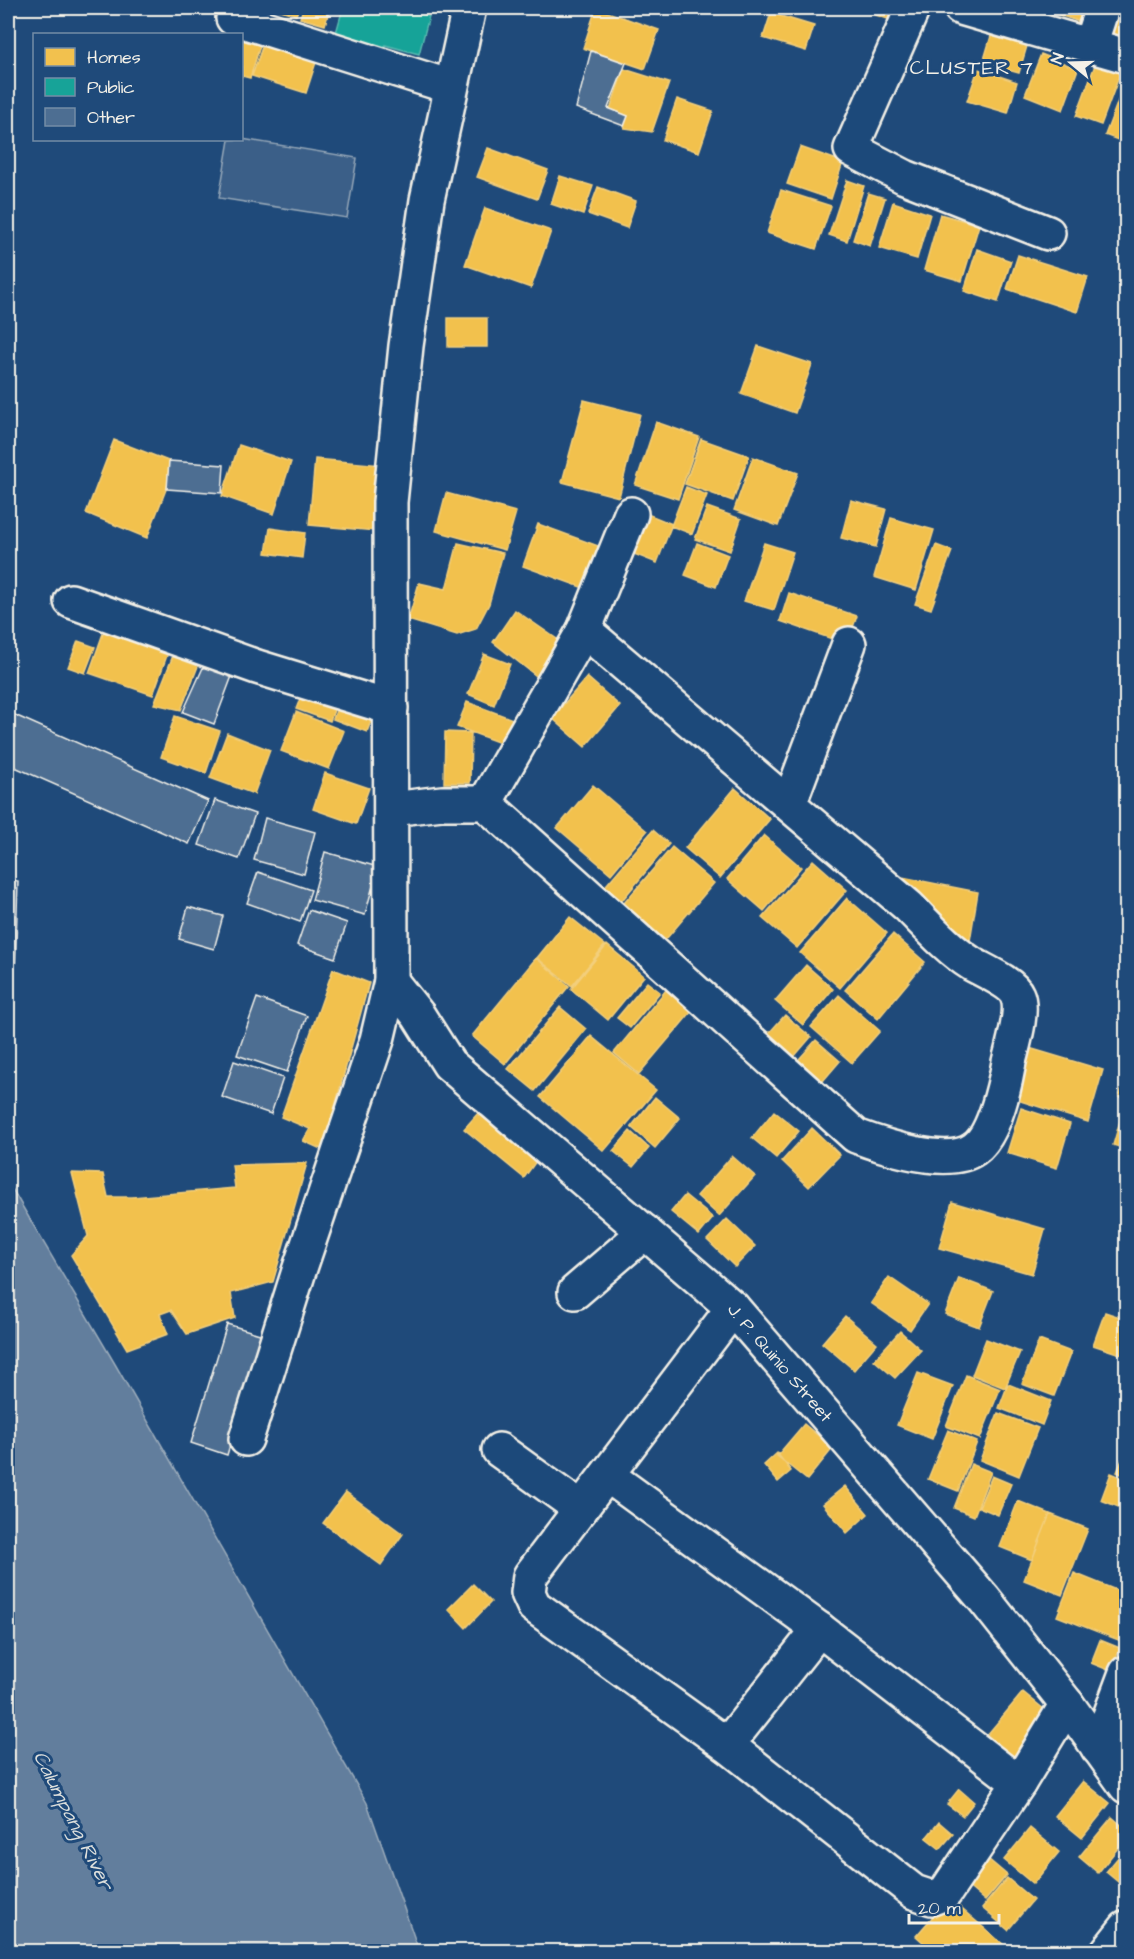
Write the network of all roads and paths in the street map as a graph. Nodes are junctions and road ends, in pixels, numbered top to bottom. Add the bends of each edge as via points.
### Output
1 (469, 8) edge
2 (913, 8) edge
3 (961, 8) edge
4 (1102, 8) edge
5 (233, 18) dead end
6 (1090, 45) junction
7 (1126, 56) edge
8 (451, 87) junction
9 (1048, 233) dead end
10 (631, 514) dead end
11 (71, 601) dead end
12 (585, 630) junction
13 (849, 644) dead end
14 (391, 708) junction
15 (485, 803) junction
16 (789, 804) junction
17 (392, 808) junction
18 (391, 981) junction
19 (645, 1232) junction
20 (575, 1292) dead end
21 (733, 1308) junction
22 (246, 1440) dead end
23 (500, 1450) dead end
24 (607, 1474) junction
25 (581, 1509) junction
26 (819, 1629) junction
27 (1126, 1673) edge
28 (1067, 1704) junction
29 (727, 1745) junction
30 (1098, 1748) junction
31 (1019, 1783) junction
32 (1126, 1786) edge
33 (1126, 1928) edge
34 (1107, 1952) edge

1 - 8 street
2 - 9 street via 851,149 905,177
3 - 6 street
4 - 6 street
5 - 8 street
6 - 7 street
8 - 14 street via 427,200 406,346 390,502
10 - 12 street
11 - 14 street via 257,667
12 - 15 street
12 - 16 street
13 - 16 street
14 - 17 street
15 - 16 street via 856,1136 912,1153 961,1156 975,1149 987,1135 1006,1078 1017,1024 1018,996 953,950
15 - 17 street
17 - 18 street
18 - 19 street, J. P. Quinio Street via 449,1064
18 - 22 street via 377,1040
19 - 20 street
19 - 21 street, J. P. Quinio Street
21 - 24 street
21 - 28 street, J. P. Quinio Street via 984,1599
23 - 25 street
24 - 25 street
24 - 26 street
25 - 29 street via 530,1576 528,1593 534,1606
26 - 29 street
26 - 31 street
27 - 30 street
28 - 30 street, J. P. Quinio Street
28 - 31 street
29 - 31 street via 914,1892 932,1898 945,1893
30 - 32 street, J. P. Quinio Street
33 - 34 street

